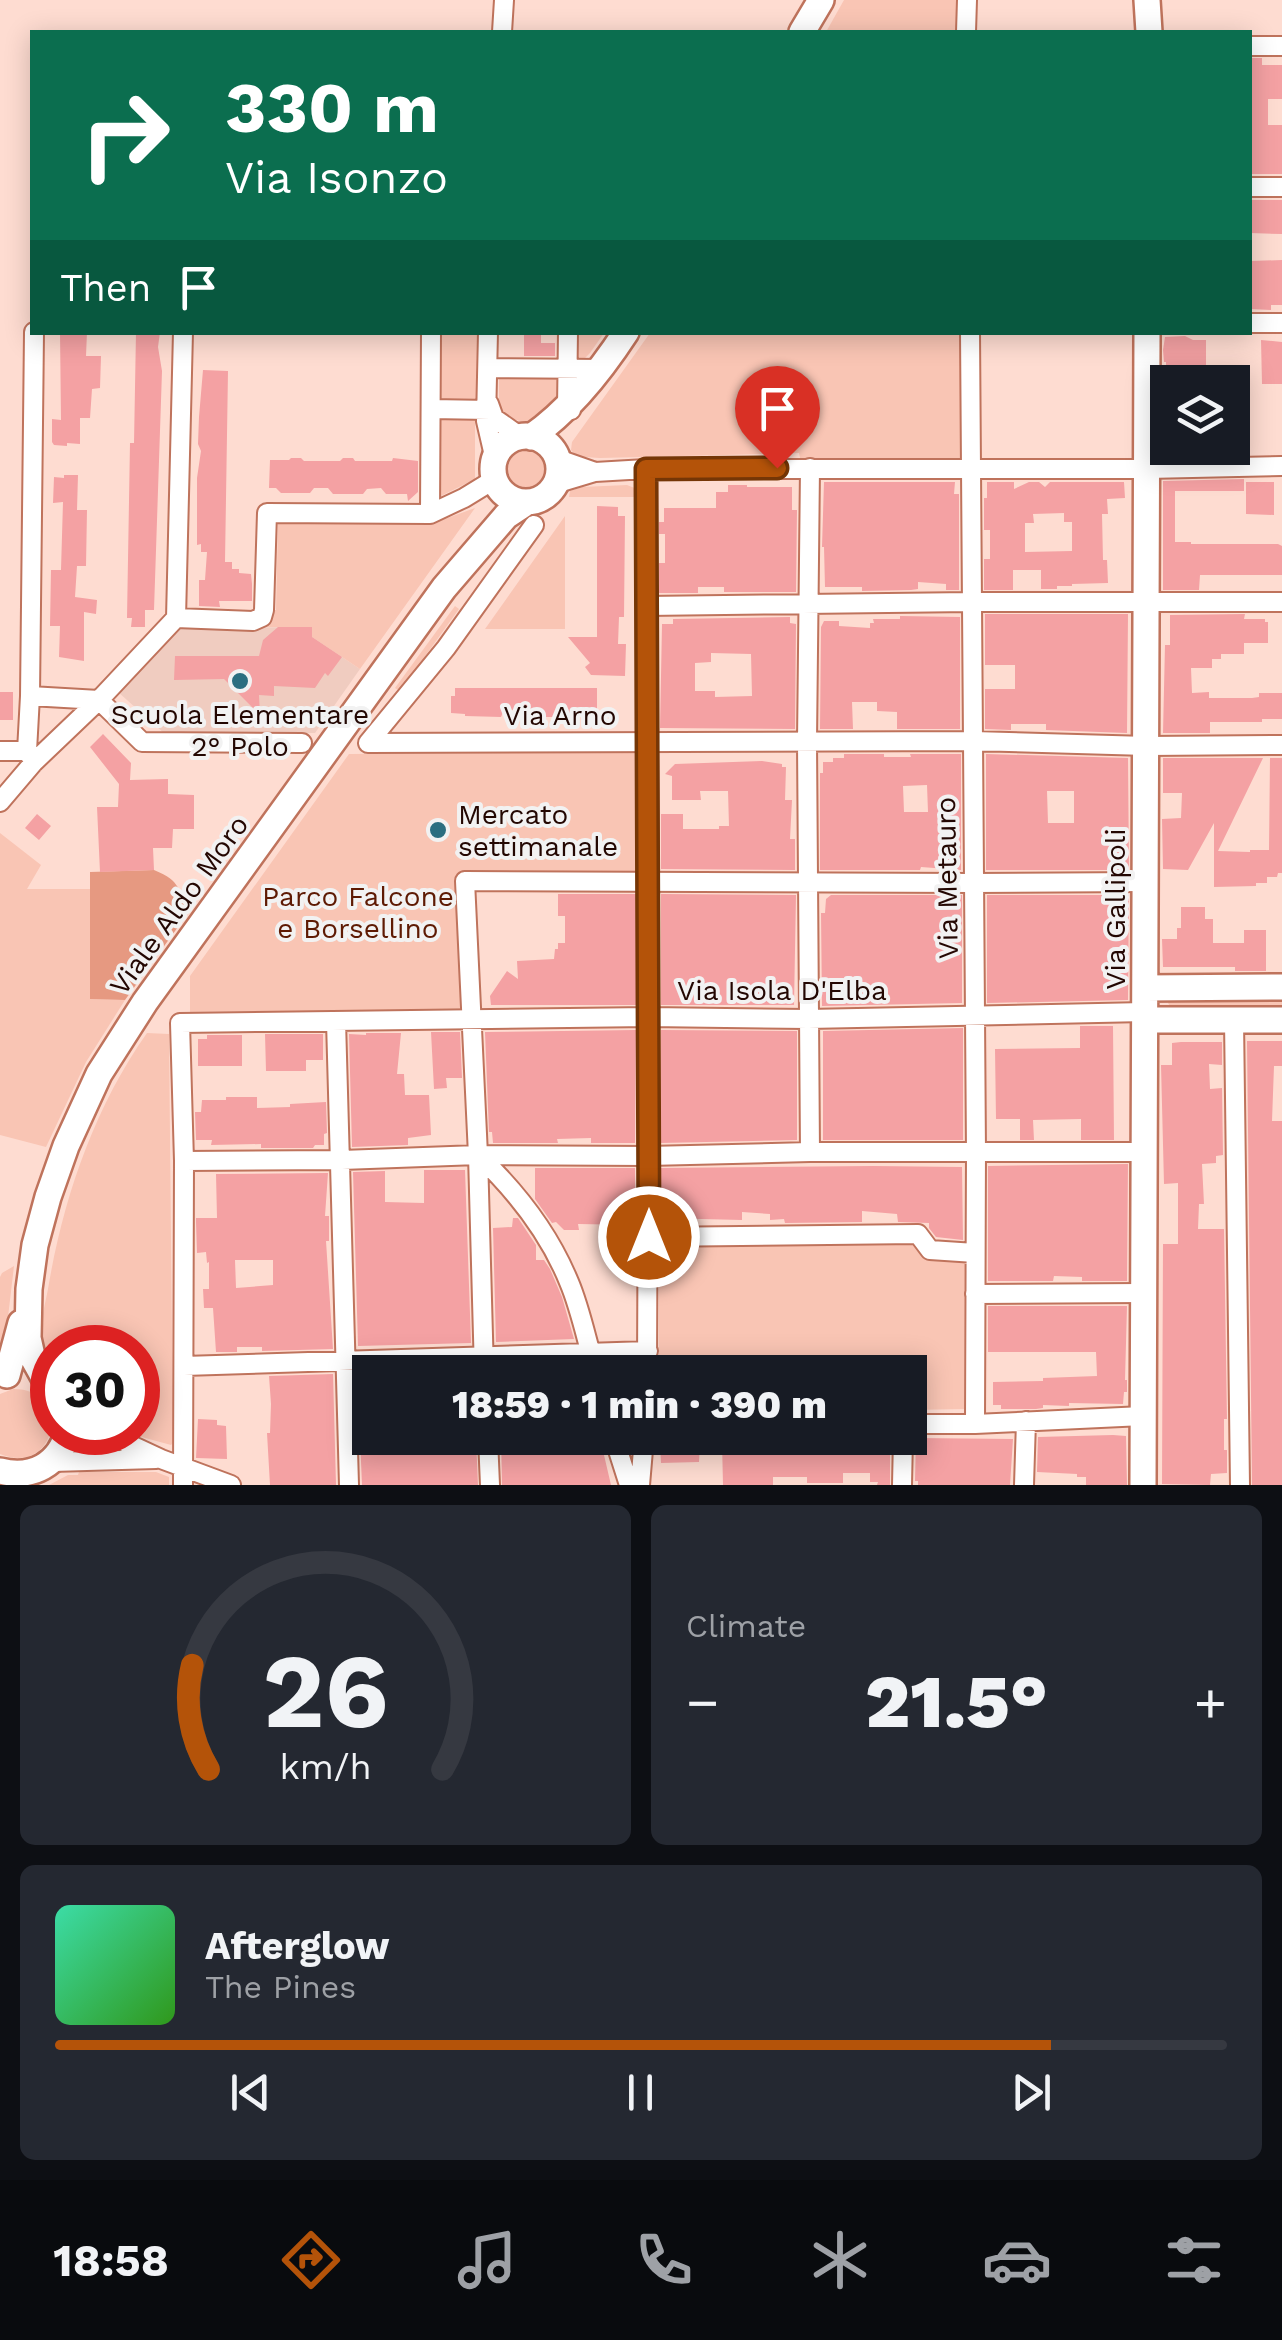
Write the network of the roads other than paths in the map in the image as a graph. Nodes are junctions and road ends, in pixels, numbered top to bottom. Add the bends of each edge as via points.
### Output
1 (504, 0) edge
2 (821, 0) edge
3 (967, 0) edge
4 (1147, 0) edge
5 (502, 30) edge
6 (803, 30) edge
7 (966, 30) edge
8 (1149, 30) edge
9 (1252, 46) edge
10 (1282, 46) edge
11 (1252, 187) edge
12 (1282, 187) edge
13 (1282, 323) edge
14 (1252, 324) edge
15 (34, 335) edge
16 (183, 335) edge
17 (431, 335) edge
18 (488, 335) edge
19 (568, 335) edge
20 (970, 335) edge
21 (1148, 335) edge
22 (610, 356) edge
23 (488, 368) junction
24 (568, 369) junction
25 (488, 406) junction
26 (430, 409) junction
27 (572, 410) junction
28 (526, 437) junction
29 (556, 465) junction
30 (1282, 466) edge
31 (810, 468) junction
32 (970, 468) junction
33 (646, 469) junction
34 (1147, 469) junction
35 (496, 474) junction
36 (430, 514) junction
37 (530, 514) junction
38 (444, 588) junction
39 (972, 602) junction
40 (1282, 602) edge
41 (1147, 603) junction
42 (807, 605) junction
43 (646, 606) junction
44 (176, 618) junction
45 (30, 696) junction
46 (99, 700) junction
47 (973, 741) junction
48 (648, 742) junction
49 (807, 742) junction
50 (302, 744) dead end
51 (1147, 746) junction
52 (1282, 746) edge
53 (0, 751) edge
54 (31, 757) junction
55 (0, 802) edge
56 (808, 882) junction
57 (1146, 882) junction
58 (649, 883) junction
59 (974, 884) junction
60 (1282, 987) edge
61 (1145, 1007) junction
62 (976, 1016) junction
63 (649, 1017) junction
64 (470, 1019) junction
65 (808, 1020) junction
66 (1234, 1020) junction
67 (1282, 1020) edge
68 (336, 1021) junction
69 (810, 1152) junction
70 (976, 1152) junction
71 (1145, 1152) junction
72 (478, 1155) junction
73 (648, 1156) junction
74 (342, 1160) junction
75 (184, 1161) junction
76 (649, 1237) junction
77 (975, 1253) junction
78 (29, 1289) junction
79 (1144, 1293) junction
80 (975, 1294) junction
81 (30, 1348) edge
82 (648, 1351) junction
83 (590, 1352) junction
84 (484, 1355) edge
85 (564, 1355) edge
86 (591, 1355) edge
87 (648, 1355) edge
88 (344, 1361) junction
89 (352, 1361) edge
90 (184, 1366) junction
91 (4, 1376) edge
92 (30, 1377) edge
93 (1143, 1416) junction
94 (1026, 1422) junction
95 (927, 1424) edge
96 (975, 1424) junction
97 (152, 1455) edge
98 (489, 1455) edge
99 (619, 1455) edge
100 (643, 1455) edge
101 (903, 1455) edge
102 (161, 1459) junction
103 (0, 1470) edge
104 (38, 1472) edge
105 (183, 1476) edge
106 (231, 1485) edge
107 (349, 1485) edge
108 (490, 1485) edge
109 (629, 1485) edge
110 (640, 1485) edge
111 (902, 1485) edge
112 (1024, 1485) edge
113 (1143, 1485) edge
114 (1240, 1485) edge

1 - 5 street
2 - 6 main road
3 - 7 street
4 - 8 main road
9 - 10 street
11 - 12 street
13 - 14 street
15 - 45 street
16 - 44 street
17 - 26 street
18 - 23 street
19 - 24 street
20 - 32 street, Via Metauro
21 - 34 main road, Via Gallipoli
22 - 24 street
22 - 27 main road, Viale Aldo Moro
23 - 24 street
23 - 25 street
24 - 27 street
25 - 26 street
25 - 28 street via 494,418
25 - 35 street
26 - 36 street
27 - 28 main road, Viale Aldo Moro
27 - 29 main road, Viale Aldo Moro
28 - 29 main road via 540,440
28 - 35 main road, Viale Aldo Moro via 504,445
29 - 33 street via 595,472
29 - 37 main road, Viale Aldo Moro
30 - 34 street
31 - 32 street
31 - 33 street
31 - 42 street
32 - 34 street
32 - 39 street, Via Metauro
33 - 43 street
34 - 41 main road, Via Gallipoli
35 - 36 street
35 - 37 main road
35 - 38 main road, Viale Aldo Moro via 486,518
36 - 44 street via 267,513 262,617
37 - 38 main road, Viale Aldo Moro via 506,516
37 - 48 street, Via Arno via 446,648 368,743
38 - 78 main road, Viale Aldo Moro via 122,1035 60,1163 39,1226
39 - 41 street
39 - 42 street
39 - 47 street, Via Metauro
40 - 41 street
41 - 51 main road, Via Gallipoli
42 - 43 street
42 - 49 street
43 - 48 street
44 - 46 street
45 - 46 street
45 - 54 street
46 - 50 street via 142,742
46 - 54 street
47 - 49 street, Via Arno
47 - 51 street, Via Arno
47 - 59 street, Via Metauro
48 - 49 street, Via Arno
48 - 58 street
49 - 56 street
51 - 52 street, Via Arno
51 - 57 main road, Via Gallipoli
53 - 54 street
54 - 55 street
56 - 58 street
56 - 59 street
56 - 65 street
57 - 59 street
57 - 61 main road, Via Gallipoli
58 - 63 street
58 - 64 street via 465,881
59 - 62 street, Via Metauro
60 - 61 main road
61 - 62 street, Via Isola D'Elba
61 - 66 main road
61 - 71 main road, Via Gallipoli
62 - 65 street, Via Isola D'Elba
62 - 70 street, Via Metauro
63 - 64 street, Via Isola D'Elba
63 - 65 street, Via Isola D'Elba
63 - 73 street
64 - 68 street, Via Isola D'Elba
64 - 72 street
65 - 69 street
66 - 67 main road
66 - 114 street
68 - 74 street
68 - 75 street, Via Isola D'Elba via 180,1023
69 - 70 street
69 - 73 street
70 - 71 street
70 - 77 street, Via Metauro
71 - 79 main road, Via Gallipoli
72 - 73 street
72 - 74 street
72 - 83 street via 534,1218 570,1282
72 - 84 street
73 - 76 street
74 - 75 street
74 - 88 street
75 - 90 street
76 - 77 street via 918,1234 930,1250
76 - 82 street
77 - 80 street, Via Metauro
78 - 81 main road, Viale Aldo Moro
78 - 91 main road, Viale Aldo Moro
79 - 80 street
79 - 93 main road, Via Gallipoli
80 - 96 street, Via Metauro
82 - 83 street
82 - 87 street
83 - 85 street
83 - 86 street
88 - 89 street
88 - 90 street
88 - 107 street
90 - 105 street
91 - 92 main road, Viale Aldo Moro
93 - 94 street
93 - 113 main road, Via Gallipoli
94 - 96 street
94 - 112 street
95 - 96 street
97 - 102 street
98 - 108 street
99 - 109 street
100 - 110 street
101 - 111 street
102 - 104 street
102 - 105 street
103 - 104 main road
105 - 106 street

